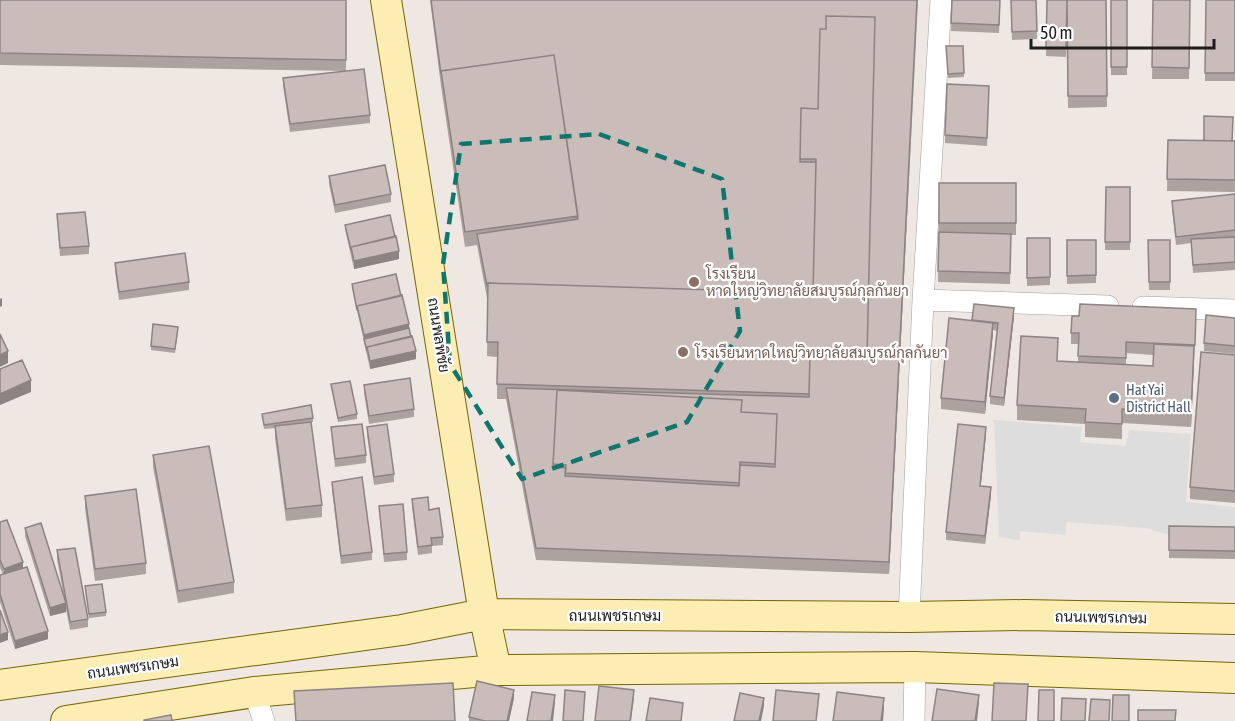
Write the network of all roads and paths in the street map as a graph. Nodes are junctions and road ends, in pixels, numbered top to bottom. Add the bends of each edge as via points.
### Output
1 (386, 0) edge
2 (940, 0) edge
3 (923, 300) junction
4 (1235, 310) edge
5 (484, 614) junction
6 (909, 617) junction
7 (1235, 619) edge
8 (915, 667) junction
9 (496, 670) junction
10 (1235, 678) edge
11 (0, 686) edge
12 (254, 692) junction
13 (66, 721) edge
14 (264, 721) edge
15 (914, 721) edge

1 - 5 main road, ถนนพลพิชัย
2 - 3 street
3 - 4 street
3 - 6 street
5 - 6 main road, ถนนเพชรเกษม
5 - 9 main road, ถนนพลพิชัย
5 - 11 main road, ถนนเพชรเกษม via 402,630
6 - 7 main road, ถนนเพชรเกษม
8 - 9 main road
8 - 10 main road
8 - 15 street
9 - 12 main road
12 - 13 main road
12 - 14 street

